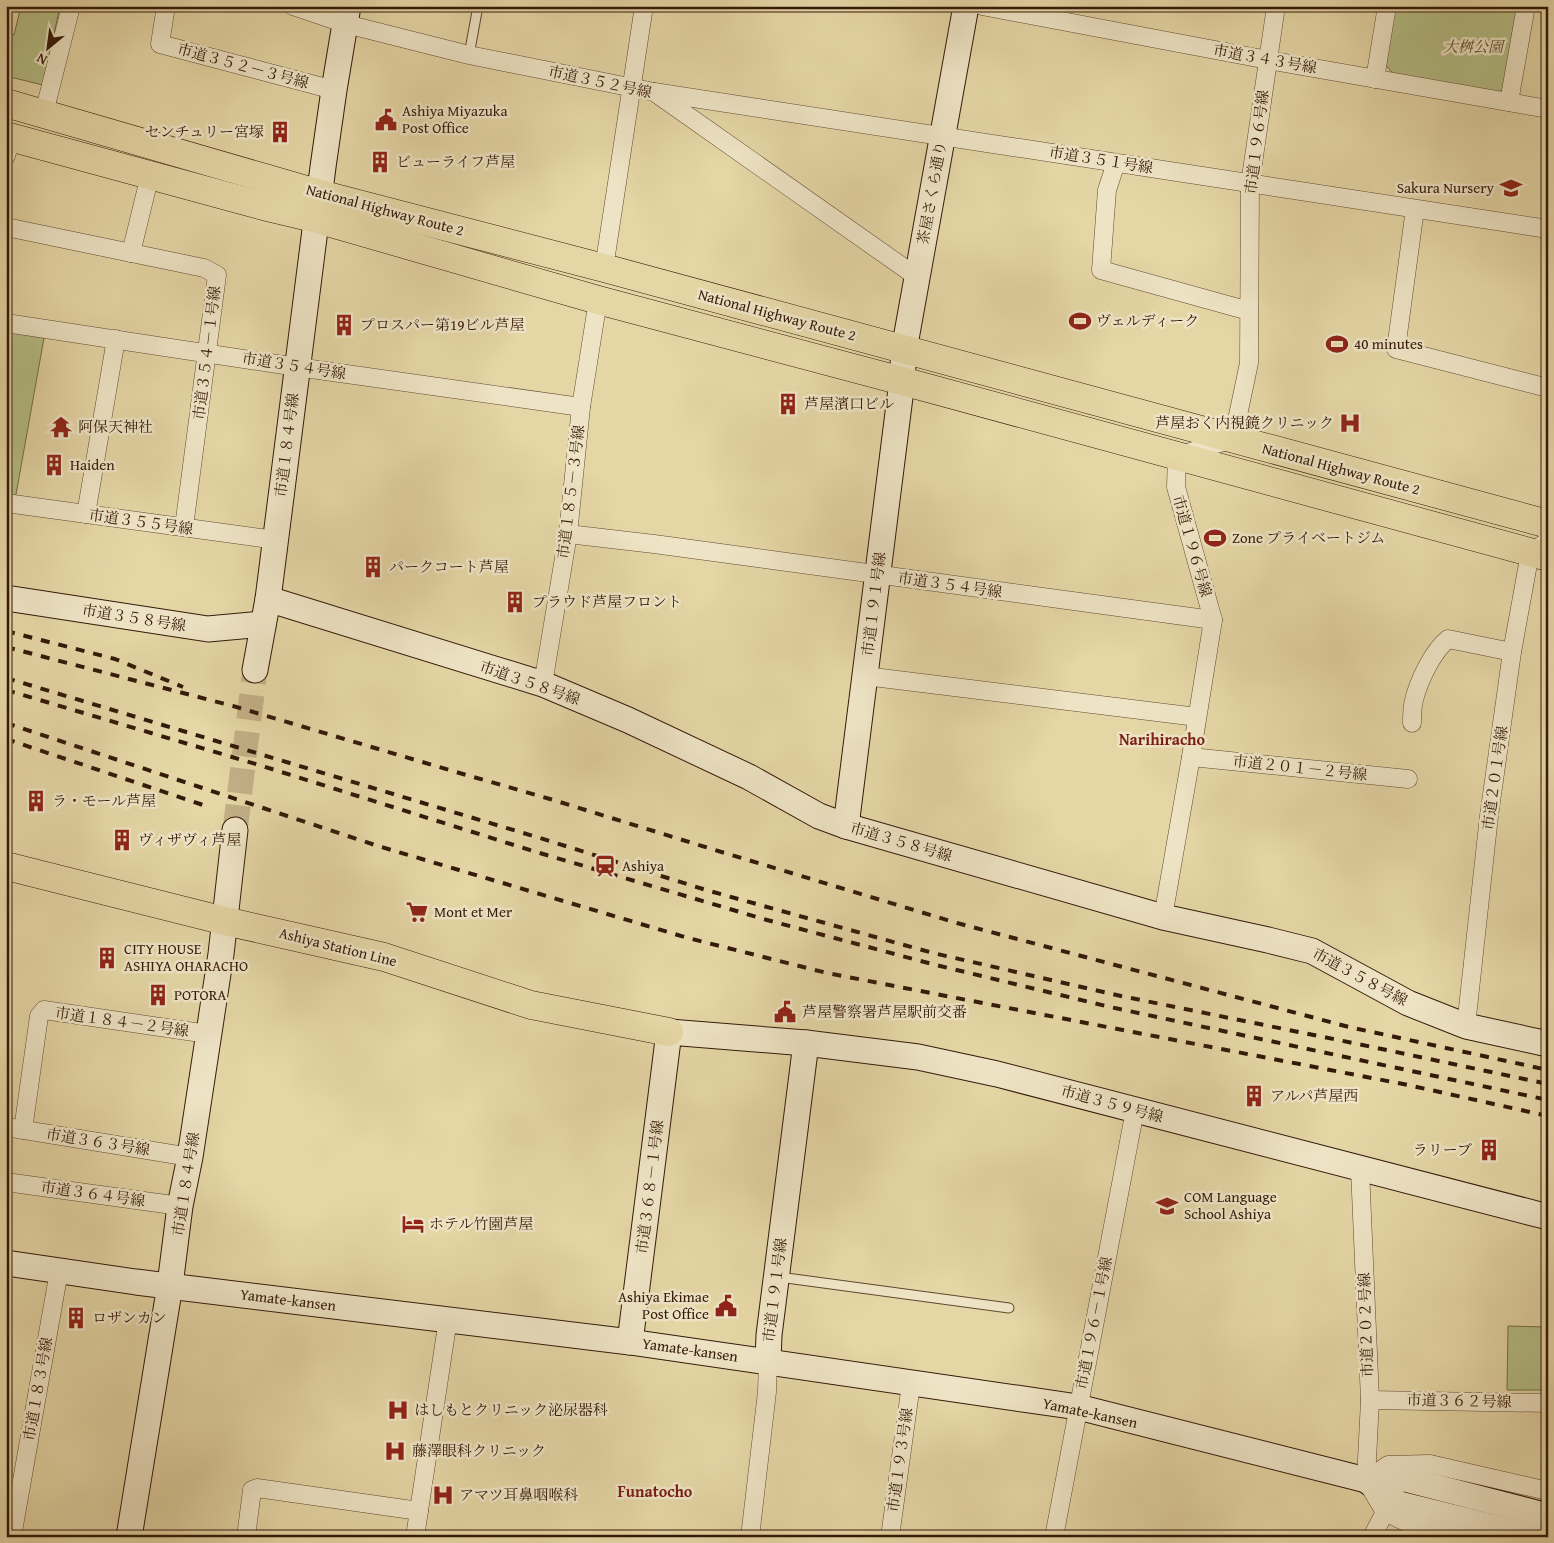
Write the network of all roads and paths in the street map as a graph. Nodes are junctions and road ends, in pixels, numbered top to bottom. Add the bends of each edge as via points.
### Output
1 (71, 6) edge
2 (166, 6) edge
3 (293, 6) edge
4 (478, 6) edge
5 (644, 6) edge
6 (966, 6) edge
7 (982, 6) edge
8 (1276, 6) edge
9 (1387, 6) edge
10 (1526, 6) edge
11 (347, 15) edge
12 (469, 55) junction
13 (1268, 60) junction
14 (1375, 79) junction
15 (631, 87) junction
16 (334, 90) junction
17 (654, 92) junction
18 (1509, 102) junction
19 (6, 103) edge
20 (1548, 109) edge
21 (44, 113) junction
22 (942, 135) junction
23 (8, 143) edge
24 (1116, 163) junction
25 (150, 175) junction
26 (1250, 184) junction
27 (318, 206) junction
28 (1415, 209) junction
29 (6, 227) edge
30 (1548, 230) edge
31 (131, 253) junction
32 (604, 268) junction
33 (917, 277) junction
34 (598, 300) junction
35 (1249, 310) junction
36 (6, 323) edge
37 (116, 339) junction
38 (904, 350) junction
39 (208, 353) junction
40 (297, 367) junction
41 (902, 381) junction
42 (1548, 388) edge
43 (581, 407) junction
44 (1233, 439) junction
45 (1177, 456) junction
46 (6, 503) edge
47 (86, 514) junction
48 (1548, 524) edge
49 (184, 527) junction
50 (568, 534) junction
51 (276, 540) junction
52 (1542, 550) edge
53 (878, 575) junction
54 (6, 598) edge
55 (268, 599) junction
56 (1213, 620) junction
57 (263, 624) junction
58 (1512, 652) junction
59 (255, 670) tunnel mouth
60 (865, 676) junction
61 (543, 684) junction
62 (1197, 718) junction
63 (1412, 723) dead end
64 (1191, 757) junction
65 (1408, 779) dead end
66 (846, 826) junction
67 (235, 830) tunnel mouth
68 (6, 866) edge
69 (1163, 917) junction
70 (225, 920) junction
71 (1466, 1026) junction
72 (669, 1032) junction
73 (208, 1034) junction
74 (806, 1043) junction
75 (1548, 1044) edge
76 (1135, 1110) junction
77 (15, 1129) edge
78 (190, 1156) junction
79 (1360, 1169) junction
80 (6, 1182) edge
81 (180, 1206) junction
82 (1548, 1217) edge
83 (6, 1264) edge
84 (60, 1271) junction
85 (776, 1277) junction
86 (170, 1285) junction
87 (1009, 1308) dead end
88 (448, 1319) junction
89 (630, 1342) junction
90 (768, 1361) junction
91 (911, 1384) junction
92 (1370, 1400) junction
93 (1548, 1403) edge
94 (1078, 1407) junction
95 (1366, 1480) junction
96 (1548, 1491) edge
97 (419, 1510) junction
98 (1384, 1512) junction
99 (1548, 1516) edge
100 (12, 1537) edge
101 (129, 1537) edge
102 (246, 1537) edge
103 (415, 1537) edge
104 (750, 1537) edge
105 (890, 1537) edge
106 (1054, 1537) edge
107 (1372, 1537) edge
108 (1453, 1537) edge
109 (1533, 1537) edge

1 - 21 street
2 - 16 street, 市道３５２－３号線 via 160,44
3 - 11 street, 市道３５２号線
4 - 12 lane
5 - 15 street
6 - 22 street, 茶屋さくら通り
7 - 13 street, 市道３４３号線
8 - 13 street, 市道１９６号線
9 - 14 street
10 - 18 street
11 - 12 street, 市道３５２号線
11 - 16 street, 市道１８４号線
12 - 15 street, 市道３５２号線
13 - 14 street, 市道３４３号線
13 - 26 street, 市道１９６号線
14 - 18 street, 市道３４３号線
15 - 17 street, 市道３５２号線
15 - 32 street
16 - 27 street, 市道１８４号線
17 - 22 street, 市道３５１号線
17 - 33 street, 市道３５２号線
18 - 20 street, 市道３４３号線
19 - 21 main road, National Highway Route 2
21 - 27 main road, National Highway Route 2
22 - 24 street, 市道３５１号線
22 - 33 street, 茶屋さくら通り
23 - 25 main road, National Highway Route 2
24 - 26 street, 市道３５１号線
24 - 35 street via 1107,190 1101,270
25 - 27 main road, National Highway Route 2
25 - 31 street
26 - 28 street, 市道３５１号線
26 - 35 street, 市道１９６号線
27 - 32 main road, National Highway Route 2
27 - 34 main road, National Highway Route 2
27 - 40 street, 市道１８４号線
28 - 30 street, 市道３５１号線
28 - 42 street via 1396,349
29 - 31 street, 市道３５４－１号線
31 - 39 street, 市道３５４－１号線 via 204,268 217,275
32 - 38 main road, National Highway Route 2
33 - 38 street, 茶屋さくら通り
34 - 41 main road, National Highway Route 2
34 - 43 street, 市道１８５－３号線
35 - 44 street, 市道１９６号線 via 1249,363
36 - 37 street, 市道３５４号線
37 - 39 street, 市道３５４号線
37 - 47 street
38 - 41 street, 茶屋さくら通り
38 - 44 main road, National Highway Route 2
39 - 40 street, 市道３５４号線
39 - 49 street, 市道３５４－１号線
40 - 43 street, 市道３５４号線
40 - 51 street, 市道１８４号線
41 - 45 main road, National Highway Route 2
41 - 53 street, 市道１９１号線
43 - 50 street, 市道１８５－３号線
44 - 45 street
44 - 48 main road, National Highway Route 2
45 - 52 main road, National Highway Route 2
45 - 56 street, 市道１９６号線 via 1176,487
46 - 47 street, 市道３５５号線
47 - 49 street, 市道３５５号線
49 - 51 street, 市道３５５号線
50 - 53 street, 市道３５４号線
50 - 61 street, 市道１８５－３号線
51 - 55 street, 市道１８４号線
52 - 58 street, 市道２０１号線
53 - 56 street, 市道３５４号線
53 - 60 street, 市道１９１号線
54 - 57 street, 市道３５８号線 via 208,629
55 - 57 street, 市道１８４号線
55 - 61 street, 市道３５８号線
56 - 62 street, 市道１９６号線
57 - 59 street, 市道１８４号線
58 - 63 street via 1448,639 1422,676 1414,701
58 - 71 street, 市道２０１号線 via 1489,816
60 - 62 street
60 - 66 street, 市道１９１号線
61 - 66 street, 市道３５８号線 via 628,720 749,777 819,816
62 - 64 street, 市道１９６号線
64 - 65 street, 市道２０１－２号線
64 - 69 street, 市道１９６号線
66 - 69 street, 市道３５８号線
67 - 70 street, 市道１８４号線
68 - 70 main road, Ashiya Station Line
69 - 71 street, 市道３５８号線 via 1312,951 1408,1003
70 - 72 main road, Ashiya Station Line via 384,957 531,1005
70 - 73 street, 市道１８４号線
71 - 75 street, 市道３５８号線
72 - 74 street, 市道３５９号線
72 - 89 street, 市道３６８－１号線
73 - 77 street, 市道１８４－２号線 via 44,1010 39,1016
73 - 78 street, 市道１８４号線
74 - 76 street, 市道３５９号線 via 918,1057
74 - 85 street, 市道１９１号線
76 - 79 street, 市道３５９号線
76 - 94 street, 市道１９６－１号線
77 - 78 street, 市道３６３号線
78 - 81 street, 市道１８４号線
79 - 82 street, 市道３５９号線
79 - 92 street, 市道２０２号線
80 - 81 street, 市道３６４号線
81 - 86 street, 市道１８４号線
83 - 84 street, Yamate-kansen
84 - 86 street, Yamate-kansen
84 - 100 street, 市道１８３号線
85 - 87 lane
85 - 90 street, 市道１９１号線
86 - 88 street, Yamate-kansen
86 - 101 street, 市道１８４号線
88 - 89 street, Yamate-kansen
88 - 97 street
89 - 90 street, Yamate-kansen
90 - 91 street, Yamate-kansen
90 - 104 street, 市道１９１号線
91 - 94 street, Yamate-kansen
91 - 105 street, 市道１９３号線
92 - 93 street, 市道３６２号線
92 - 95 street, 市道２０２号線
94 - 95 street, Yamate-kansen
94 - 106 street, 市道１９６－１号線
95 - 96 street via 1388,1465 1430,1464
95 - 98 street
95 - 99 street, Yamate-kansen via 1405,1479
95 - 109 street, Yamate-kansen via 1399,1504
97 - 102 street via 257,1488 252,1490
97 - 103 street
98 - 107 street
98 - 108 street via 1416,1527

